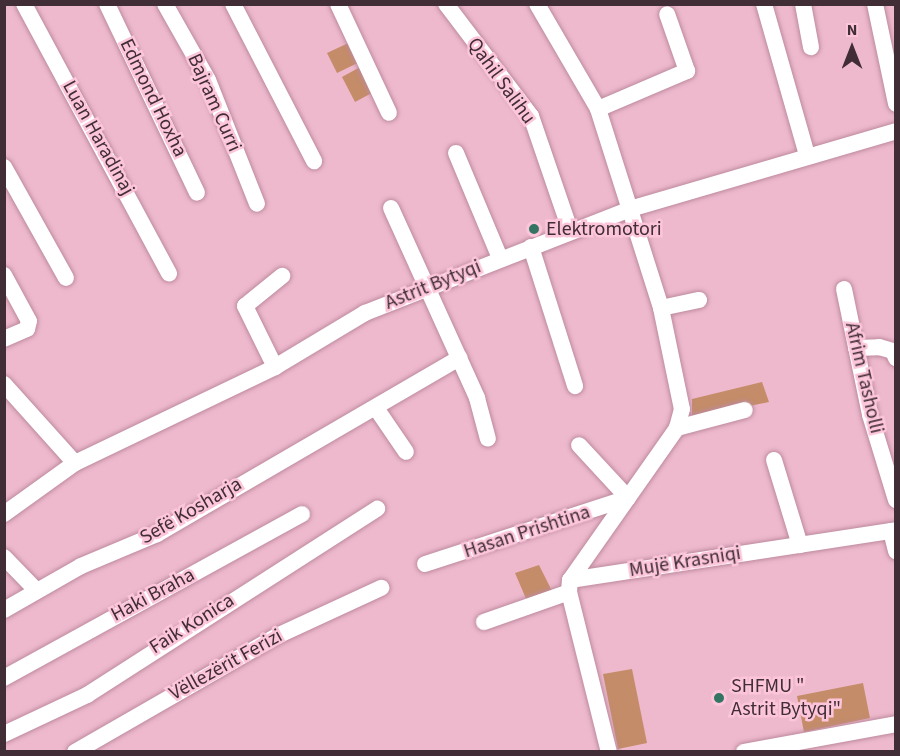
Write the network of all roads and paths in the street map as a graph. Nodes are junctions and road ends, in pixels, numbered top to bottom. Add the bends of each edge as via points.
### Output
1 (24, 4) edge
2 (107, 4) edge
3 (165, 4) edge
4 (233, 4) edge
5 (338, 4) edge
6 (446, 4) edge
7 (537, 4) edge
8 (764, 4) edge
9 (803, 4) edge
10 (875, 4) edge
11 (667, 14) dead end
12 (811, 47) dead end
13 (896, 104) edge
14 (598, 109) junction
15 (389, 113) dead end
16 (896, 131) edge
17 (456, 153) dead end
18 (807, 155) junction
19 (314, 161) dead end
20 (4, 167) edge
21 (197, 193) dead end
22 (257, 204) dead end
23 (391, 208) dead end
24 (630, 209) junction
25 (570, 230) junction
26 (531, 247) junction
27 (500, 258) junction
28 (169, 273) dead end
29 (4, 275) edge
30 (282, 276) dead end
31 (66, 278) dead end
32 (426, 288) junction
33 (844, 289) dead end
34 (699, 300) dead end
35 (661, 308) junction
36 (4, 339) edge
37 (856, 348) junction
38 (459, 358) junction
39 (896, 358) edge
40 (275, 367) junction
41 (4, 384) edge
42 (575, 386) dead end
43 (376, 408) junction
44 (745, 410) dead end
45 (677, 429) junction
46 (488, 439) dead end
47 (579, 445) dead end
48 (406, 452) dead end
49 (774, 460) dead end
50 (75, 463) junction
51 (628, 498) junction
52 (896, 500) edge
53 (377, 509) dead end
54 (4, 514) edge
55 (302, 514) dead end
56 (893, 531) edge
57 (800, 545) junction
58 (896, 551) edge
59 (4, 557) edge
60 (425, 564) dead end
61 (569, 586) junction
62 (381, 588) dead end
63 (38, 591) junction
64 (4, 610) edge
65 (483, 622) dead end
66 (4, 678) edge
67 (896, 724) edge
68 (4, 735) edge
69 (75, 752) edge
70 (609, 752) edge
71 (744, 752) edge

1 - 28 street, Luan Haradinaj
2 - 21 street, Edmond Hoxha
3 - 22 street, Bajram Curri via 208,80
4 - 19 street
5 - 15 street
6 - 25 street, Qahil Salihu via 531,116
7 - 14 street
8 - 18 street
9 - 12 street
10 - 13 street
11 - 14 street via 687,71
14 - 24 street
16 - 18 street, Astrit Bytyqi
17 - 27 street
18 - 24 street, Astrit Bytyqi
20 - 31 street
23 - 32 street
24 - 25 street, Astrit Bytyqi
24 - 35 street
25 - 26 street, Astrit Bytyqi
26 - 27 street, Astrit Bytyqi
26 - 42 street
27 - 32 street, Astrit Bytyqi
29 - 36 street via 29,321 27,329
30 - 40 street via 244,306
32 - 38 street
32 - 40 street, Astrit Bytyqi via 365,313
33 - 37 street, Afrim Tasholli
34 - 35 street
35 - 45 street via 679,381
37 - 39 street via 879,347 893,351
37 - 52 street, Afrim Tasholli
38 - 43 street, Sefë Kosharja
38 - 46 street
40 - 50 street, Astrit Bytyqi
41 - 50 street
43 - 48 street
43 - 63 street, Sefë Kosharja via 157,534
44 - 45 street
45 - 51 street, Hasan Prishtina
47 - 51 street
49 - 57 street
50 - 54 street, Astrit Bytyqi
51 - 60 street, Hasan Prishtina
51 - 61 street, Hasan Prishtina
53 - 68 street, Faik Konica via 87,695
55 - 66 street, Haki Braha
56 - 57 street, Mujë Krasniqi
56 - 58 street
57 - 61 street, Mujë Krasniqi
59 - 63 street
61 - 65 street
61 - 70 street
62 - 69 street, Vëllezërit Ferizi via 277,636
63 - 64 street, Sefë Kosharja
67 - 71 street

